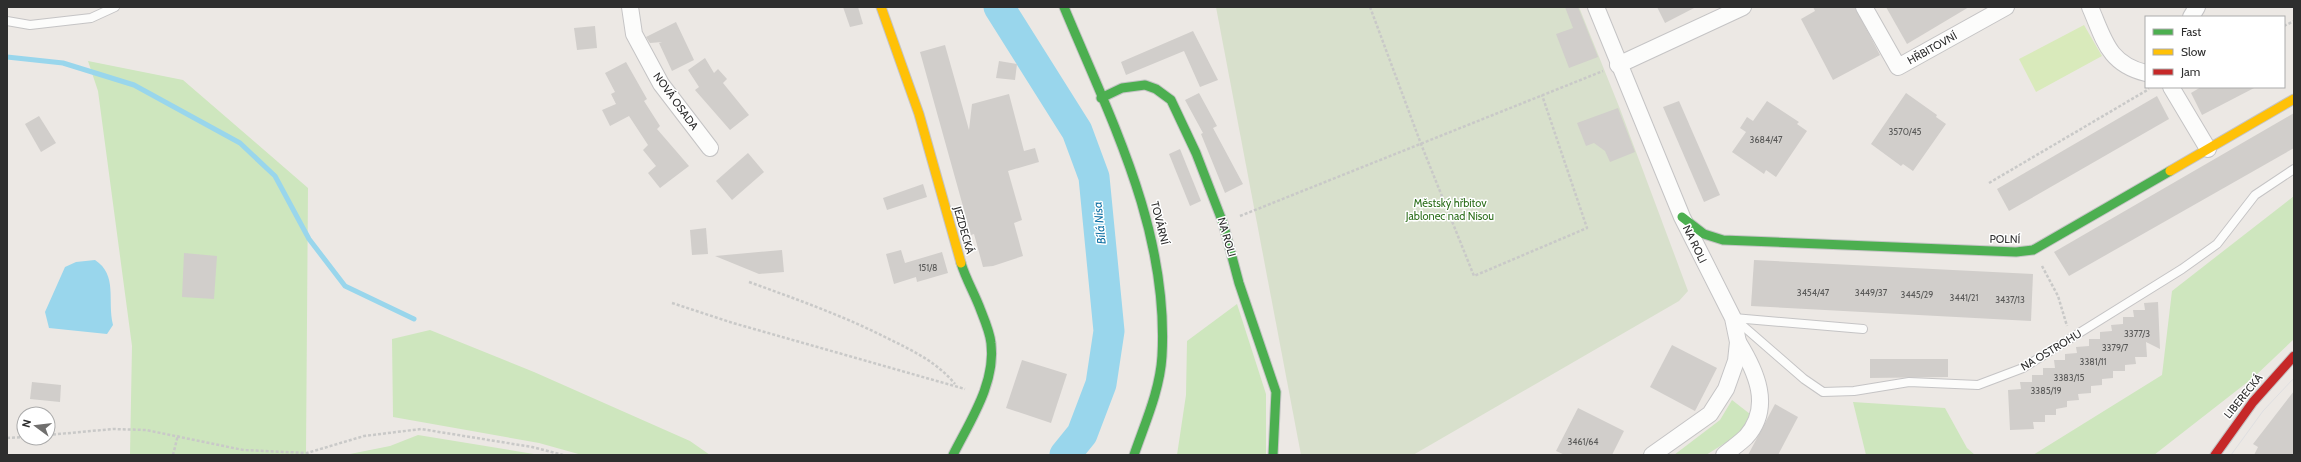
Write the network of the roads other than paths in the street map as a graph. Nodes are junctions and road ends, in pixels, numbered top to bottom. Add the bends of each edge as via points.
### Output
1 (115, 7) edge
2 (630, 7) edge
3 (881, 7) edge
4 (1064, 7) edge
5 (1596, 7) edge
6 (1743, 7) edge
7 (1864, 7) edge
8 (2006, 7) edge
9 (2090, 7) edge
10 (2197, 7) edge
11 (2192, 16) edge
12 (7, 21) edge
13 (1618, 65) junction
14 (2145, 73) edge
15 (2172, 88) edge
16 (1101, 98) junction
17 (2294, 99) edge
18 (710, 148) dead end
19 (2208, 149) junction
20 (2294, 169) edge
21 (1682, 217) junction
22 (1734, 318) junction
23 (1863, 328) dead end
24 (1738, 342) junction
25 (2294, 356) edge
26 (953, 455) edge
27 (1134, 455) edge
28 (1273, 455) edge
29 (1652, 455) edge
30 (1724, 455) edge
31 (2215, 455) edge

1 - 12 lane via 91,18 30,25
2 - 18 street, NOVÁ OSADA via 634,34 661,84
3 - 26 street, JEZDECKÁ via 919,114 965,276 981,310 991,343 991,370 982,396
4 - 16 street, TOVÁRNÍ
5 - 13 street, NA ROLI
6 - 13 street
7 - 8 street, HŘBITOVNÍ via 1898,68
9 - 14 street via 2111,54 2122,64
10 - 11 street
13 - 21 street, NA ROLI
15 - 19 street
16 - 27 street, TOVÁRNÍ via 1136,180 1145,209 1152,237 1160,300 1163,335 1160,376
16 - 28 street, NA ROLI via 1122,88 1145,85 1156,89 1171,100 1196,153 1223,223 1276,392
17 - 19 street, POLNÍ
19 - 21 street, POLNÍ via 2033,250 2016,252 1722,240 1704,234
20 - 22 lane, NA OSTROHU via 2255,195 2217,244 2182,269 2022,368 1978,385 1909,382 1854,391 1823,392
21 - 22 street, NA ROLI
22 - 23 lane
22 - 24 street, NA ROLI
24 - 29 street, NA ROLI via 1736,361 1726,389 1710,414
24 - 30 street via 1754,367 1760,388 1760,405 1755,421 1746,436
25 - 31 street, LIBERECKÁ via 2253,402

